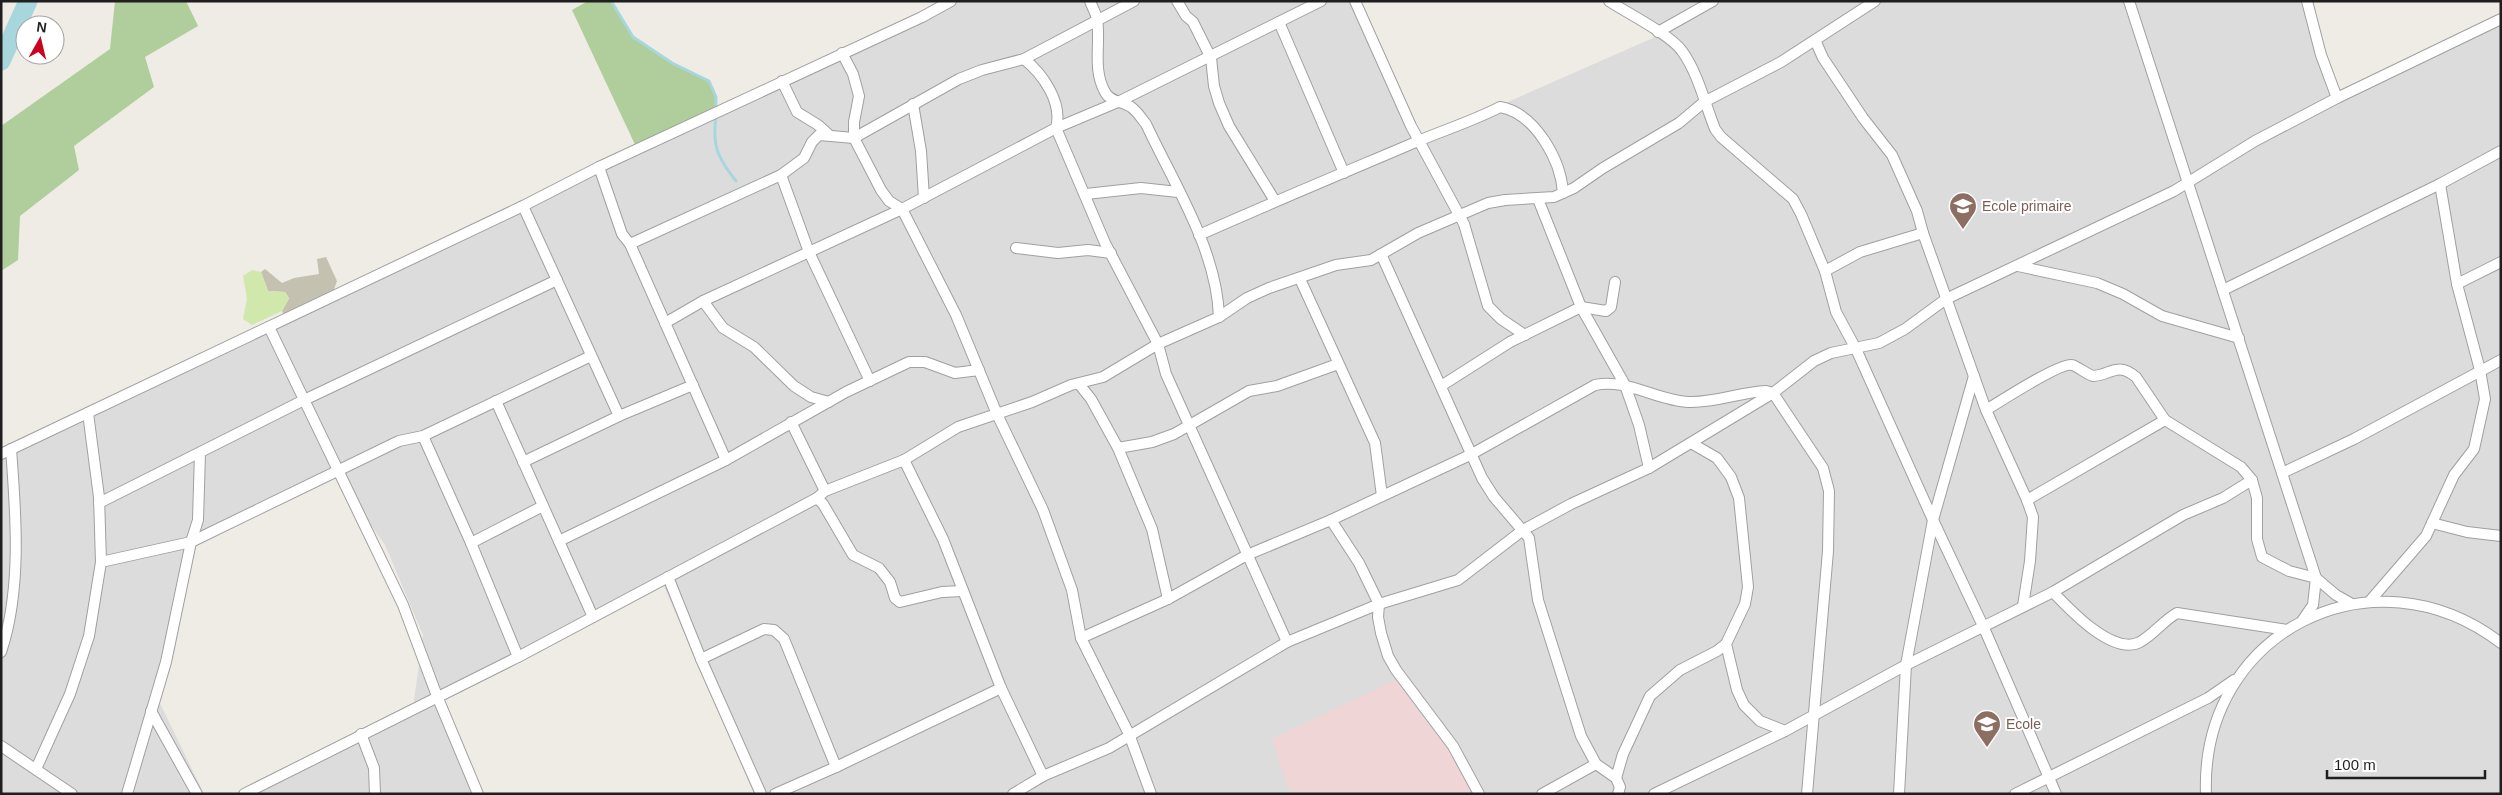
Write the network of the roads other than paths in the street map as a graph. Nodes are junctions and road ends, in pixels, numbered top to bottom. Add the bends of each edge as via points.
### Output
1 (951, 1) edge
2 (1090, 1) edge
3 (1134, 1) edge
4 (1177, 1) edge
5 (1321, 1) edge
6 (1355, 1) edge
7 (1609, 1) edge
8 (1713, 1) edge
9 (1875, 1) edge
10 (2129, 1) edge
11 (2307, 1) edge
12 (1097, 19) junction
13 (2501, 19) edge
14 (1279, 22) junction
15 (1658, 32) junction
16 (1815, 40) junction
17 (842, 53) junction
18 (1211, 58) junction
19 (1024, 59) junction
20 (782, 81) junction
21 (2337, 98) junction
22 (1118, 102) junction
23 (1704, 102) junction
24 (913, 104) junction
25 (1056, 128) junction
26 (829, 135) junction
27 (854, 138) junction
28 (1419, 141) junction
29 (2501, 152) edge
30 (599, 167) junction
31 (1344, 173) junction
32 (781, 175) junction
33 (2188, 181) junction
34 (2440, 184) junction
35 (1178, 192) junction
36 (1562, 193) junction
37 (1086, 194) junction
38 (924, 198) junction
39 (1538, 199) junction
40 (1275, 201) junction
41 (523, 206) junction
42 (902, 209) junction
43 (1460, 214) junction
44 (1923, 233) junction
45 (1200, 235) junction
46 (630, 244) junction
47 (1016, 248) dead end
48 (809, 252) junction
49 (1111, 253) junction
50 (1381, 254) junction
51 (2501, 262) edge
52 (2018, 266) junction
53 (1825, 272) junction
54 (1300, 279) junction
55 (557, 280) junction
56 (1615, 282) dead end
57 (2457, 284) junction
58 (2223, 290) junction
59 (1946, 299) junction
60 (703, 301) junction
61 (1581, 307) junction
62 (1220, 317) junction
63 (665, 323) junction
64 (269, 327) junction
65 (1525, 335) junction
66 (2239, 338) junction
67 (1158, 344) junction
68 (1856, 349) junction
69 (592, 356) junction
70 (2501, 360) edge
71 (1338, 364) junction
72 (979, 370) junction
73 (2480, 370) junction
74 (1974, 376) junction
75 (870, 381) junction
76 (1079, 384) junction
77 (693, 385) junction
78 (1625, 385) junction
79 (1441, 386) junction
80 (1773, 393) junction
81 (302, 400) junction
82 (496, 401) junction
83 (829, 402) junction
84 (1986, 410) junction
85 (88, 413) junction
86 (997, 414) junction
87 (619, 416) junction
88 (2165, 420) junction
89 (791, 422) junction
90 (1189, 427) junction
91 (423, 436) junction
92 (1691, 443) junction
93 (1118, 448) junction
94 (6, 451) edge
95 (200, 453) junction
96 (1470, 454) junction
97 (726, 460) junction
98 (904, 460) junction
99 (523, 462) junction
100 (1648, 468) junction
101 (339, 472) junction
102 (2282, 473) junction
103 (2252, 480) junction
104 (825, 491) junction
105 (1382, 496) junction
106 (816, 498) junction
107 (2027, 500) junction
108 (99, 503) junction
109 (543, 506) junction
110 (1331, 520) junction
111 (1933, 520) junction
112 (2432, 523) junction
113 (1523, 530) junction
114 (2501, 536) edge
115 (559, 541) junction
116 (191, 542) junction
117 (471, 543) junction
118 (1247, 555) junction
119 (101, 562) junction
120 (668, 577) junction
121 (2316, 578) junction
122 (962, 591) junction
123 (2053, 592) junction
124 (1168, 599) junction
125 (2369, 602) junction
126 (1379, 604) junction
127 (2352, 604) junction
128 (2023, 606) junction
129 (593, 617) junction
130 (2302, 621) junction
131 (1984, 628) junction
132 (2286, 630) junction
133 (1081, 638) junction
134 (1287, 642) junction
135 (2501, 643) edge
136 (1726, 644) junction
137 (1, 652) edge
138 (518, 657) junction
139 (701, 659) junction
140 (1906, 665) junction
141 (2236, 678) junction
142 (1001, 688) junction
143 (437, 696) junction
144 (150, 711) junction
145 (1814, 714) junction
146 (1785, 731) junction
147 (361, 734) junction
148 (1129, 734) junction
149 (1, 746) edge
150 (1596, 764) junction
151 (836, 767) junction
152 (36, 769) junction
153 (1043, 776) junction
154 (2048, 777) junction
155 (1616, 778) junction
156 (72, 794) edge
157 (127, 794) edge
158 (197, 794) edge
159 (244, 794) edge
160 (375, 794) edge
161 (478, 794) edge
162 (761, 794) edge
163 (775, 794) edge
164 (1013, 794) edge
165 (1151, 794) edge
166 (1479, 794) edge
167 (1542, 794) edge
168 (1618, 794) edge
169 (1654, 794) edge
170 (1807, 794) edge
171 (1899, 794) edge
172 (2015, 794) edge
173 (2056, 794) edge
174 (2206, 794) edge

1 - 17 street
2 - 12 street
3 - 12 street
4 - 18 street via 1194,22
5 - 14 street
6 - 28 street
7 - 15 street
8 - 15 street
9 - 16 street
10 - 33 street
11 - 21 street
12 - 19 street
12 - 22 street via 1096,51 1100,78 1108,97
13 - 21 street
14 - 18 street
14 - 31 street
15 - 23 street via 1682,50
16 - 23 street via 1781,62
16 - 44 street via 1823,58 1863,118 1892,155 1917,211
17 - 20 street
17 - 27 street via 853,74 859,96
18 - 22 street
18 - 40 street via 1219,103 1240,146
19 - 24 street via 969,74
19 - 25 street via 1035,67 1054,100 1058,111
20 - 26 street via 797,112
20 - 30 street
21 - 33 street
22 - 25 street
22 - 35 street via 1139,113
23 - 36 street via 1679,123
23 - 53 street via 1721,137 1793,199
24 - 27 street
24 - 38 street
25 - 37 street
25 - 38 street
26 - 27 street
26 - 32 street via 814,138 804,158
27 - 42 street via 881,190
28 - 31 street
28 - 36 street via 1500,107 1508,108 1527,120 1549,150 1562,184
28 - 43 street
29 - 34 street
30 - 41 street
30 - 46 street via 622,234
31 - 40 street
32 - 46 street
32 - 48 street
33 - 52 street via 2174,191
33 - 58 street
34 - 57 street
34 - 58 street
35 - 37 street via 1141,188
35 - 45 street
36 - 39 street
37 - 49 street
38 - 42 street
39 - 43 street via 1505,200
39 - 61 street
40 - 45 street
41 - 55 street
41 - 64 street
42 - 48 street
42 - 72 street via 956,315
43 - 50 street
43 - 65 street via 1474,250 1488,306
44 - 53 street via 1860,252
44 - 59 street
45 - 62 street via 1217,284
46 - 63 street
47 - 49 street via 1058,253 1088,250
48 - 60 street
48 - 75 street
49 - 67 street
50 - 54 street via 1371,260 1336,265
50 - 79 street
51 - 57 street
52 - 59 street
52 - 66 street via 2097,283 2162,316
53 - 68 street via 1836,312
54 - 62 street via 1247,298
54 - 71 street
55 - 69 street
55 - 81 street
56 - 61 street via 1613,302 1606,311
57 - 73 street
58 - 66 street
59 - 68 street via 1905,329
59 - 74 street
60 - 63 street
60 - 83 street via 722,328 754,347 794,386
61 - 65 street
61 - 78 street
62 - 67 street
63 - 77 street
64 - 81 street
64 - 85 street
65 - 79 street
66 - 102 street
67 - 76 street via 1103,377
67 - 90 street via 1166,374
68 - 80 street via 1831,353 1814,361
68 - 111 street
69 - 82 street
69 - 87 street
70 - 73 street
71 - 90 street via 1277,386 1249,391
71 - 105 street via 1376,443
72 - 75 street via 955,374 925,362 909,362
72 - 86 street
73 - 102 street via 2354,439
73 - 112 street via 2485,399 2474,449 2454,475
74 - 84 street
74 - 111 street
75 - 83 street
76 - 86 street
76 - 93 street
77 - 87 street
77 - 97 street
78 - 80 street via 1652,395 1688,402 1758,391
78 - 96 street via 1606,382 1586,388
78 - 100 street via 1639,425
79 - 96 street
80 - 92 street
80 - 145 street via 1823,468 1829,490 1828,551
81 - 95 street
81 - 101 street
82 - 91 street
82 - 99 street
83 - 89 street
84 - 88 street via 2051,372 2072,365 2093,376 2117,369 2130,372
84 - 107 street
85 - 94 street
85 - 108 street
86 - 98 street via 958,427
86 - 133 street via 1043,510 1072,590
87 - 99 street
88 - 103 street via 2241,466
88 - 107 street
89 - 97 street
89 - 104 street
90 - 93 street via 1152,442
90 - 118 street
91 - 101 street via 399,441
91 - 117 street
92 - 100 street
92 - 136 street via 1717,458 1731,477 1739,498 1748,587 1745,604
93 - 124 street via 1152,529
94 - 137 street via 16,519 12,592
95 - 108 street
95 - 116 street via 198,520
96 - 105 street
96 - 113 street via 1494,497
97 - 115 street
98 - 104 street
98 - 122 street via 943,539
99 - 109 street
100 - 113 street
101 - 116 street
101 - 143 street via 402,605
102 - 121 street
103 - 121 street via 2257,498 2257,539 2262,558 2289,571
103 - 123 street via 2223,498 2183,515
104 - 106 street
105 - 110 street
106 - 120 street
106 - 122 street via 823,504 853,555 879,568 900,602 942,592
107 - 128 street via 2033,517
108 - 119 street
109 - 115 street
109 - 117 street
110 - 118 street
110 - 126 street via 1359,563
111 - 131 street
111 - 140 street
112 - 114 street
112 - 125 street via 2426,536
113 - 126 street via 1458,580
113 - 150 street via 1529,538 1534,582 1547,632 1581,736
115 - 129 street
116 - 119 street
116 - 144 street via 166,662
117 - 138 street
118 - 124 street
118 - 134 street
119 - 152 street via 89,636 70,694
120 - 129 street
120 - 139 street
121 - 127 street
121 - 130 street via 2313,605
122 - 142 street
123 - 128 street
123 - 132 street via 2087,625 2121,644 2138,643 2177,613
124 - 133 street
125 - 127 street
125 - 135 street via 2404,602 2439,609 2472,623
126 - 134 street
126 - 166 street via 1381,633 1396,670 1453,746
127 - 130 street
128 - 131 street
129 - 138 street
130 - 132 street
131 - 140 street
131 - 154 street
132 - 141 street via 2259,652
133 - 148 street
134 - 148 street
136 - 146 street via 1730,668 1744,705 1760,722
136 - 155 street via 1680,670 1650,696 1623,754
138 - 143 street
139 - 151 street via 764,629 774,630 784,639
139 - 162 street
140 - 145 street
140 - 171 street
141 - 154 street via 2208,698
141 - 174 street via 2213,726 2206,760
142 - 151 street
142 - 153 street
143 - 147 street
143 - 161 street
144 - 157 street
144 - 158 street
145 - 146 street
145 - 170 street
146 - 169 street
147 - 159 street
147 - 160 street via 374,768
148 - 153 street via 1109,748
148 - 165 street
149 - 152 street
150 - 155 street
150 - 167 street
151 - 163 street
152 - 156 street
153 - 164 street
154 - 172 street
154 - 173 street
155 - 168 street via 1620,786

